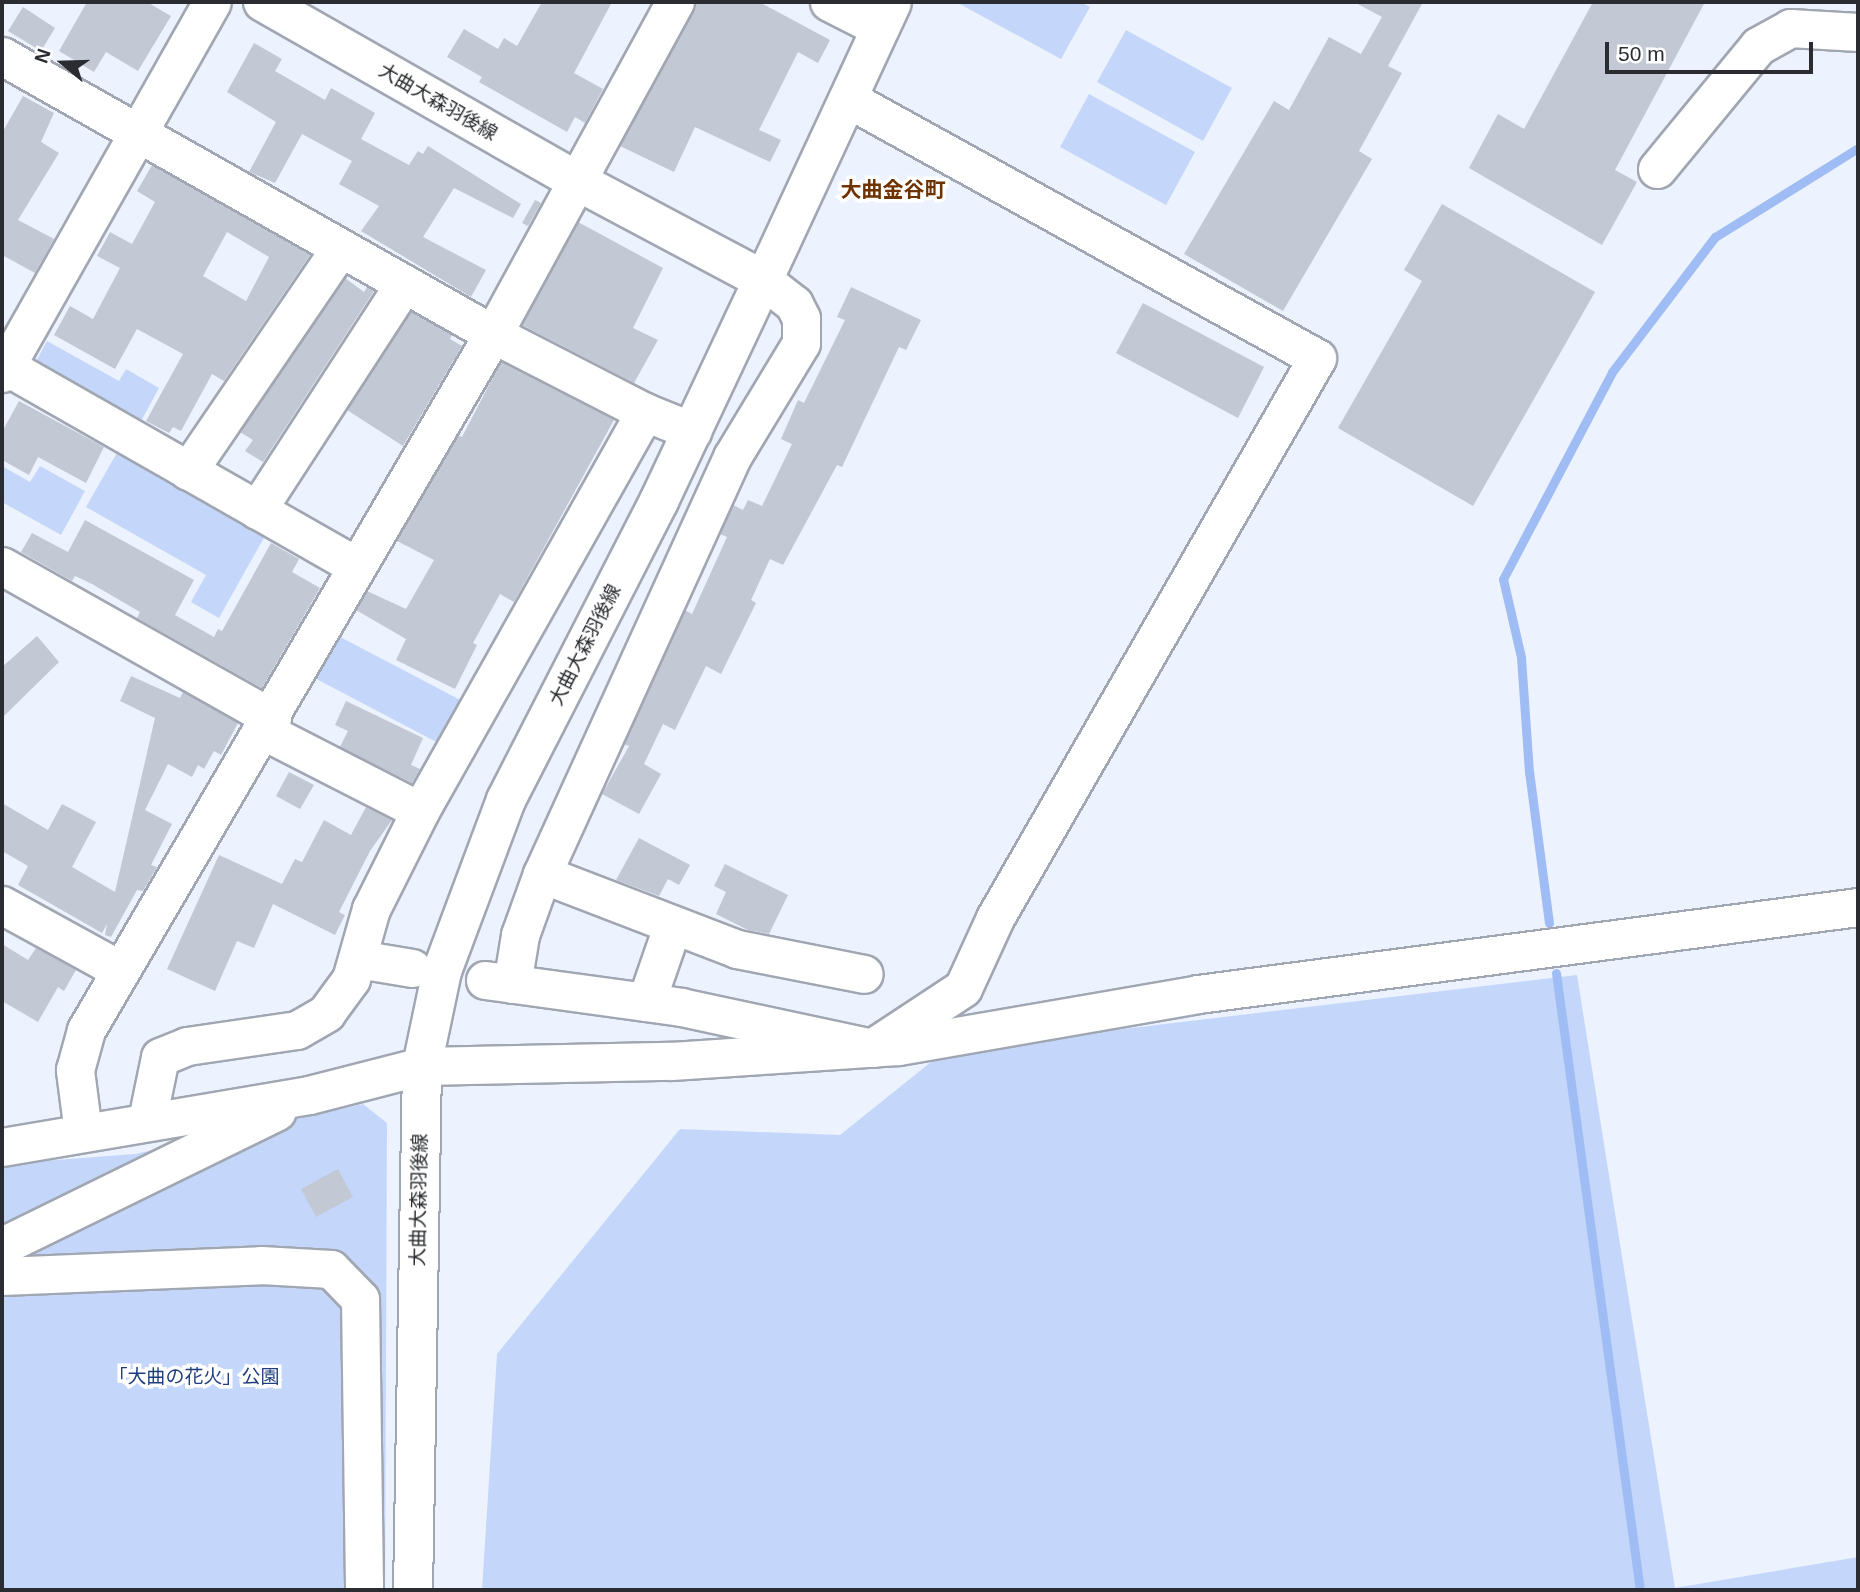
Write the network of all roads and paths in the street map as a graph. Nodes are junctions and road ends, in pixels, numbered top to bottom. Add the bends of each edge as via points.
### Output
1 (212, 2) edge
2 (263, 2) edge
3 (675, 2) edge
4 (829, 2) edge
5 (885, 14) edge
6 (1858, 32) edge
7 (2, 57) edge
8 (850, 100) junction
9 (137, 132) junction
10 (1657, 169) dead end
11 (577, 181) junction
12 (340, 248) junction
13 (763, 280) junction
14 (404, 284) junction
15 (493, 334) junction
16 (3, 368) edge
17 (645, 412) junction
18 (692, 431) junction
19 (188, 471) junction
20 (257, 510) junction
21 (2, 566) edge
22 (356, 566) junction
23 (268, 724) junction
24 (419, 811) junction
25 (542, 874) junction
26 (2, 905) edge
27 (1858, 907) edge
28 (672, 927) junction
29 (358, 958) junction
30 (412, 968) dead end
31 (120, 971) junction
32 (864, 974) dead end
33 (646, 1002) junction
34 (872, 1048) junction
35 (422, 1066) junction
36 (309, 1095) junction
37 (147, 1120) junction
38 (83, 1132) junction
39 (2, 1147) edge
40 (2, 1246) edge
41 (2, 1276) edge
42 (364, 1590) edge
43 (413, 1590) edge

1 - 9 street
2 - 11 main road, 大曲大森羽後線
3 - 11 street
4 - 5 street
5 - 8 street
6 - 10 street via 1790,28 1758,46
7 - 9 street
8 - 13 street
8 - 34 street via 1317,358 995,918 963,988
9 - 12 street
9 - 16 street
11 - 13 main road, 大曲大森羽後線
11 - 15 street
12 - 14 street
12 - 19 street
13 - 18 main road, 大曲大森羽後線
13 - 25 street via 794,303 801,318 801,342 732,457
14 - 15 street
14 - 20 street
15 - 17 street
15 - 22 street
16 - 19 street
17 - 18 street
17 - 24 street
18 - 35 main road, 大曲大森羽後線 via 506,800 442,971
19 - 20 street
20 - 22 street
21 - 23 street
22 - 23 street
23 - 24 street
23 - 31 street
24 - 29 street via 371,909
25 - 28 street
25 - 33 street via 499,982
26 - 31 street
27 - 34 street via 1198,994
28 - 32 street via 737,949
28 - 33 street
29 - 30 street
29 - 37 street via 351,978 326,1013 297,1030 187,1046 160,1058
31 - 38 street via 86,1030 75,1070
33 - 34 street
34 - 35 street via 671,1061
35 - 36 street
35 - 43 main road, 大曲大森羽後線
36 - 37 street
36 - 40 street
37 - 38 street
38 - 39 street
41 - 42 street via 261,1265 331,1269 360,1299

